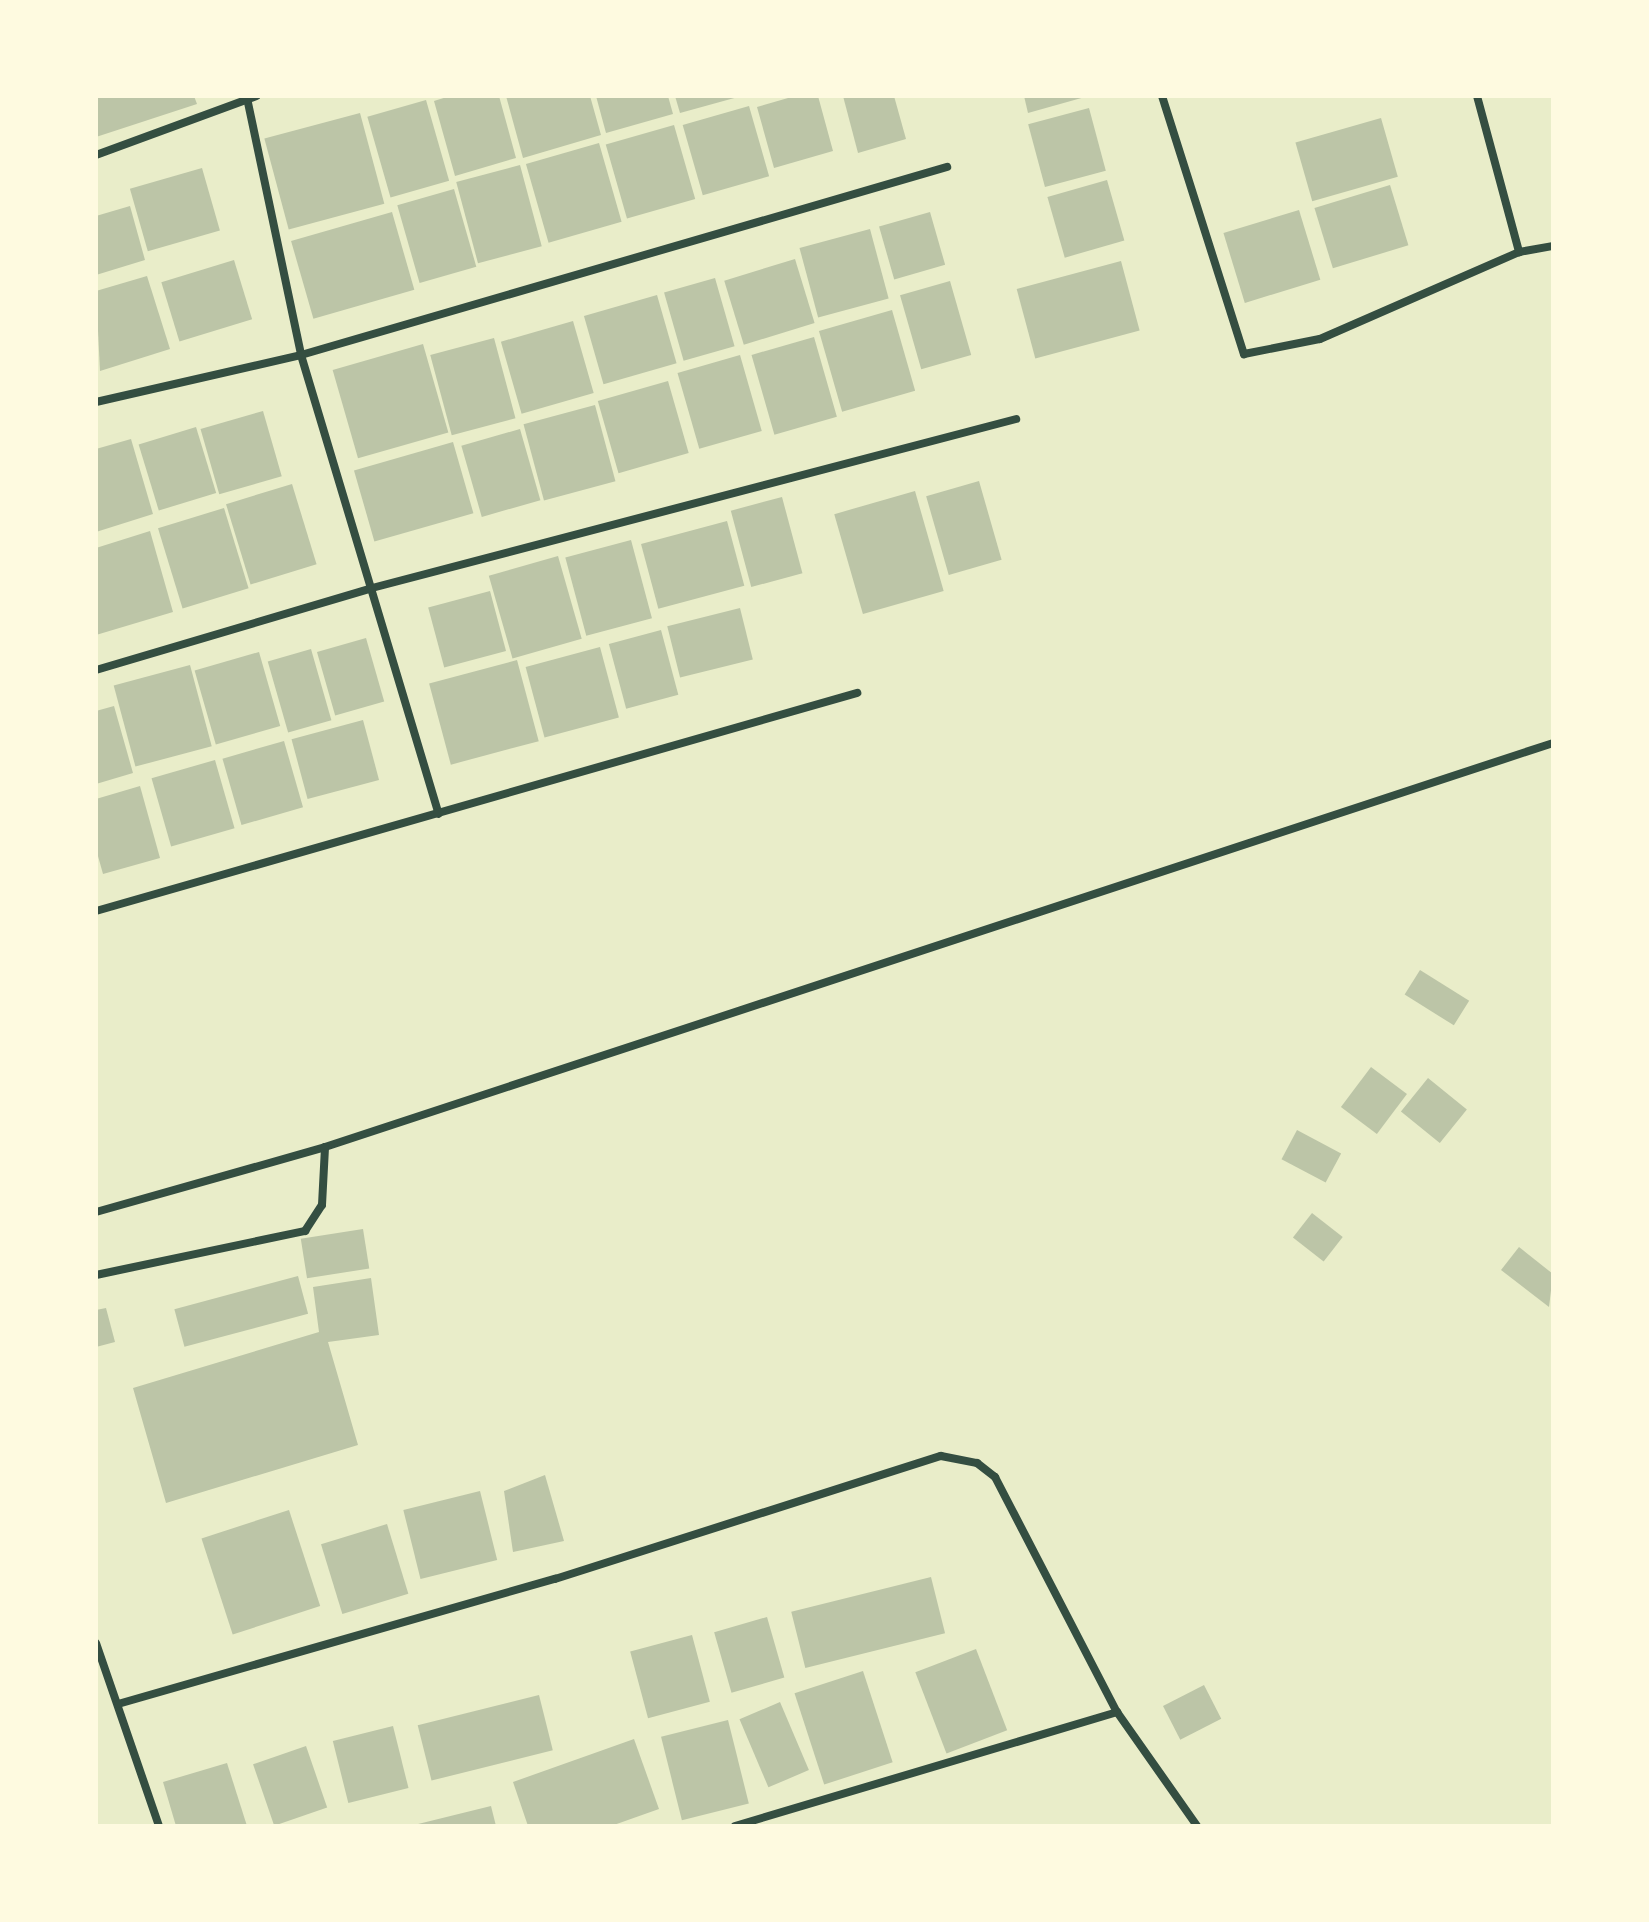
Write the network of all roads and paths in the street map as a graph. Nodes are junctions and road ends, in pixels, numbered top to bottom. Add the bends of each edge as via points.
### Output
1 (1162, 96) edge
2 (1477, 96) edge
3 (252, 97) edge
4 (96, 155) edge
5 (947, 167) dead end
6 (1553, 246) edge
7 (1519, 252) junction
8 (301, 355) junction
9 (96, 402) edge
10 (1016, 419) dead end
11 (372, 588) junction
12 (96, 670) edge
13 (857, 693) dead end
14 (1553, 743) edge
15 (439, 814) junction
16 (96, 911) edge
17 (325, 1147) junction
18 (96, 1212) edge
19 (96, 1275) edge
20 (96, 1643) edge
21 (118, 1704) junction
22 (1117, 1712) junction
23 (159, 1826) edge
24 (735, 1826) edge
25 (1197, 1826) edge

1 - 7 street via 1244,354 1320,339
2 - 7 street
3 - 4 street
3 - 8 street
5 - 8 street
6 - 7 street
8 - 9 street
8 - 11 street
10 - 11 street
11 - 12 street
11 - 15 street
13 - 15 street
14 - 17 street
15 - 16 street
17 - 18 street
17 - 19 street via 322,1205 305,1231
20 - 21 street
21 - 22 street via 555,1579 941,1456 977,1463 995,1477
21 - 23 street
22 - 24 street
22 - 25 street

